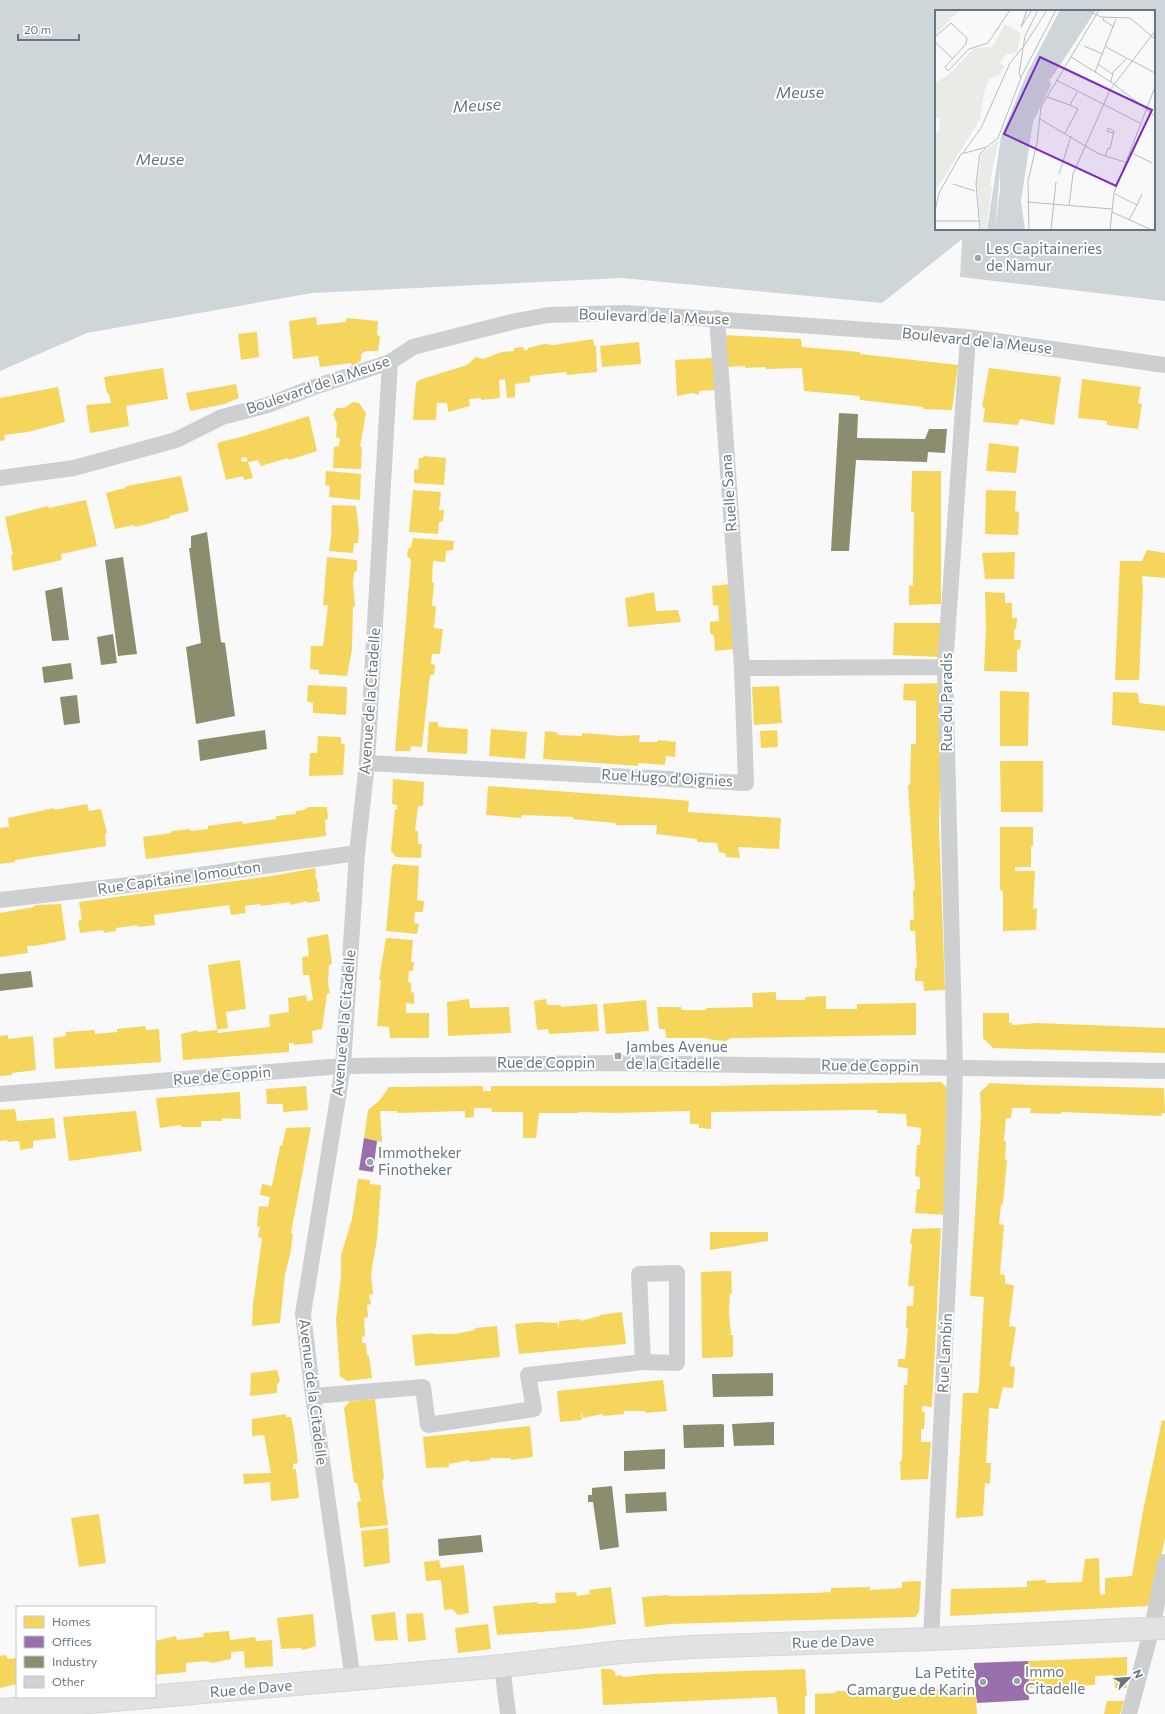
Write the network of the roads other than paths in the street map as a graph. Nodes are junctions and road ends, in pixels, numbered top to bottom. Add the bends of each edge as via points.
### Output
1 (717, 318) junction
2 (968, 337) junction
3 (390, 362) junction
4 (1165, 365) edge
5 (0, 478) edge
6 (945, 667) junction
7 (742, 668) junction
8 (367, 763) junction
9 (357, 853) junction
10 (0, 900) edge
11 (343, 1066) junction
12 (955, 1068) junction
13 (1165, 1072) edge
14 (0, 1094) edge
15 (643, 1362) junction
16 (313, 1396) junction
17 (1165, 1562) edge
18 (1158, 1628) edge
19 (931, 1639) junction
20 (502, 1666) junction
21 (353, 1680) junction
22 (156, 1697) edge
23 (141, 1698) edge
24 (0, 1710) edge
25 (508, 1714) edge
26 (1129, 1714) edge

1 - 2 street, Boulevard de la Meuse
1 - 3 street, Boulevard de la Meuse via 625,313 548,315 413,347
1 - 7 street, Ruelle Sana
2 - 4 street, Boulevard de la Meuse
2 - 6 street, Rue du Paradis
3 - 5 street, Boulevard de la Meuse via 268,405 222,417 176,440 74,468
3 - 8 street, Avenue de la Citadelle
6 - 7 street
6 - 12 street, Rue du Paradis
7 - 8 street, Rue Hugo d'Oignies via 746,782
8 - 9 street, Avenue de la Citadelle
9 - 10 street, Rue Capitaine Jomouton
9 - 11 street, Avenue de la Citadelle
11 - 12 street, Rue de Coppin via 616,1063
11 - 14 street, Rue de Coppin
11 - 16 street, Avenue de la Citadelle via 303,1314
12 - 13 street, Rue de Coppin
12 - 19 street, Rue Lambin via 951,1219
15 - 15 street via 677,1363 677,1274 639,1274
15 - 16 street via 528,1375 534,1410 428,1425 423,1387
16 - 21 street, Avenue de la Citadelle
17 - 18 street
18 - 19 main road, Rue de Dave
18 - 26 street
19 - 20 main road, Rue de Dave via 690,1647
20 - 21 main road, Rue de Dave
20 - 25 street
21 - 22 main road, Rue de Dave
23 - 24 main road, Rue de Dave

